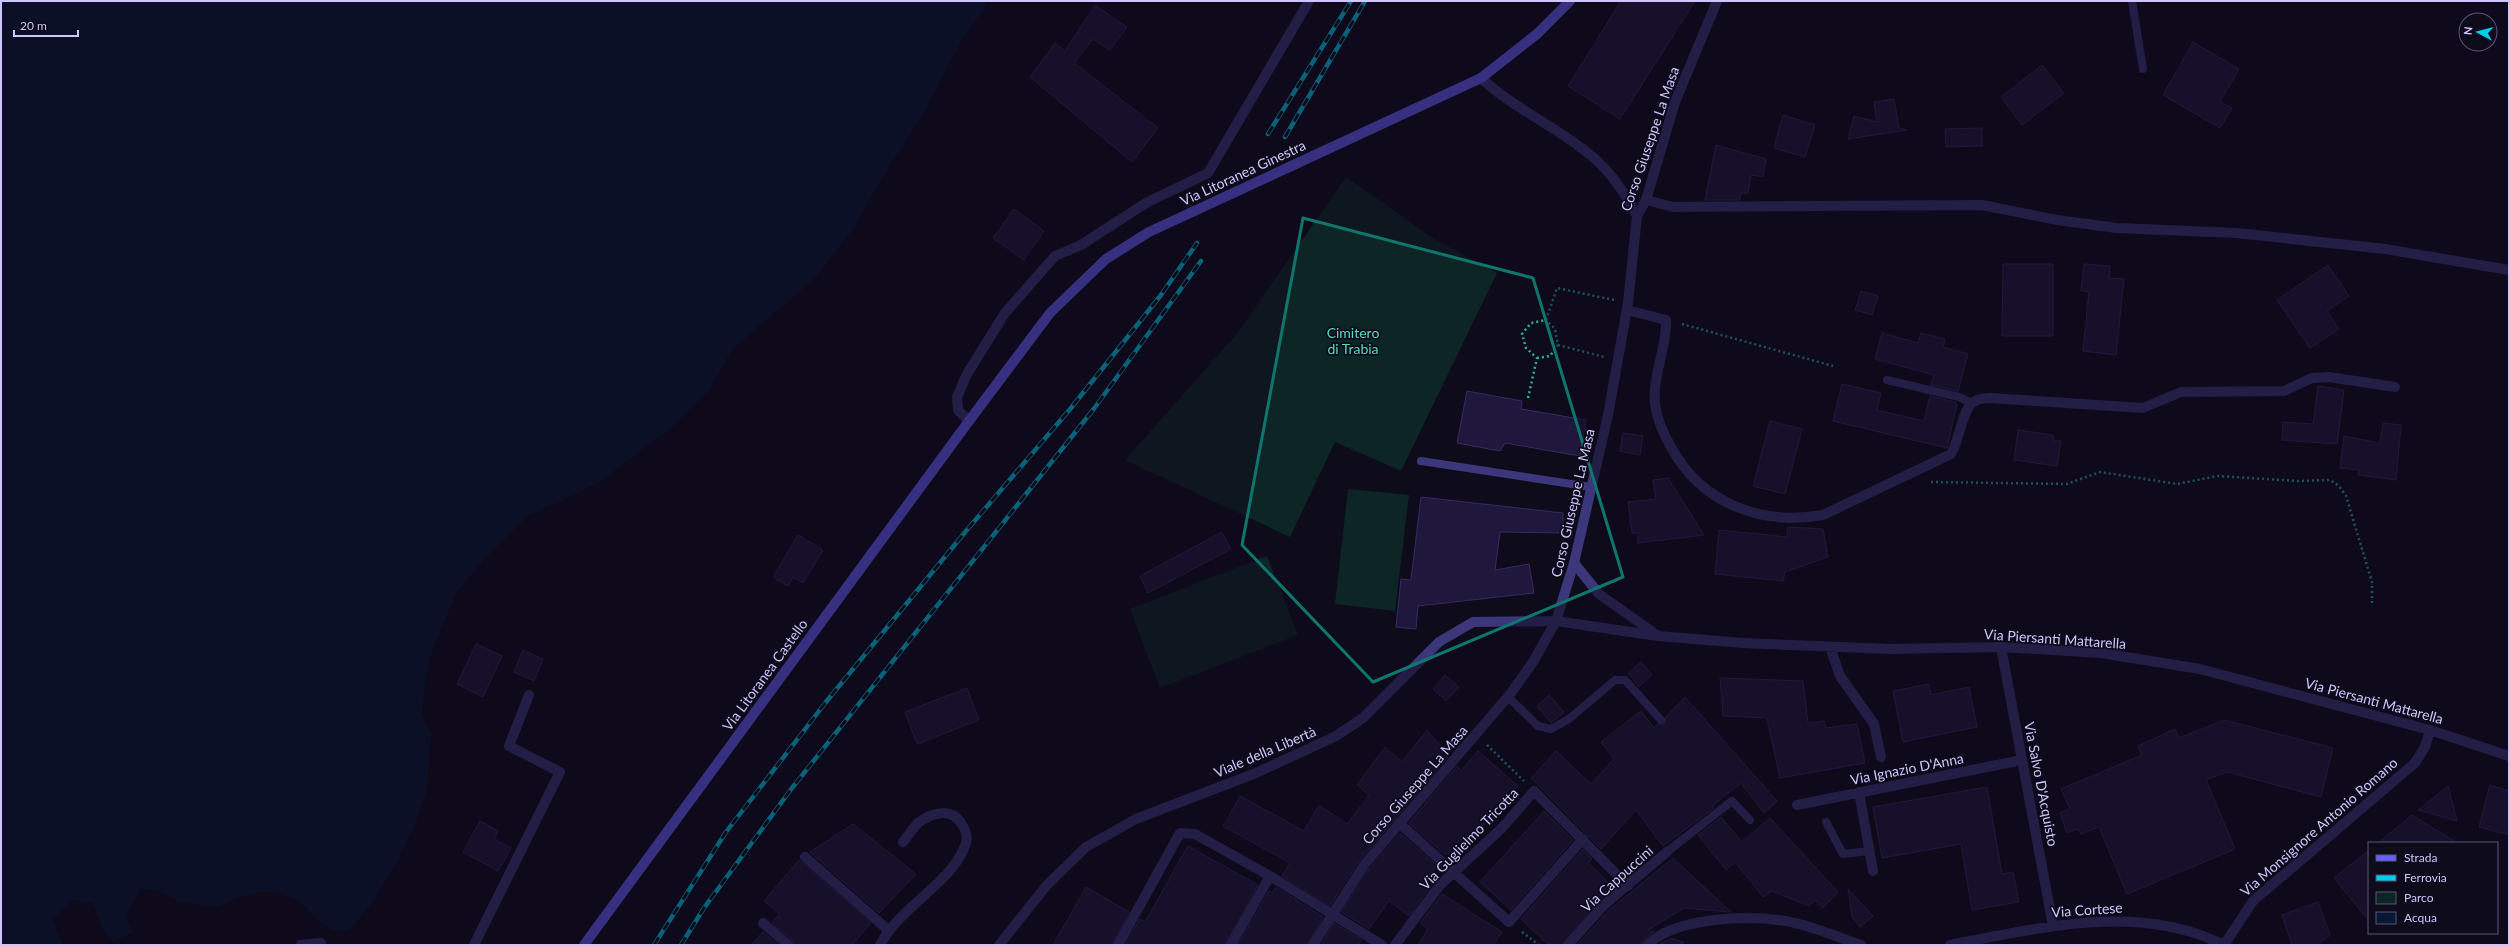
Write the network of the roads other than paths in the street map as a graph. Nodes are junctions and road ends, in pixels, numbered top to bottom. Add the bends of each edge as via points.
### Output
1 (1309, 1) edge
2 (1570, 1) edge
3 (1717, 1) edge
4 (2132, 1) edge
5 (2143, 69) dead end
6 (1482, 78) junction
7 (1646, 200) junction
8 (1637, 216) junction
9 (2509, 270) edge
10 (1628, 306) junction
11 (1886, 380) dead end
12 (2395, 387) dead end
13 (1972, 403) junction
14 (969, 421) junction
15 (1421, 461) dead end
16 (1592, 487) junction
17 (1574, 563) junction
18 (1556, 621) junction
19 (1658, 636) junction
20 (1830, 646) junction
21 (2001, 647) junction
22 (529, 695) dead end
23 (1508, 698) junction
24 (1661, 720) dead end
25 (2430, 730) junction
26 (2509, 756) edge
27 (1881, 758) dead end
28 (2022, 760) junction
29 (1859, 792) junction
30 (1797, 805) dead end
31 (1750, 820) dead end
32 (1826, 822) dead end
33 (1399, 823) junction
34 (1583, 840) junction
35 (903, 842) dead end
36 (1668, 851) joint
37 (1869, 851) junction
38 (805, 857) dead end
39 (1873, 871) dead end
40 (1453, 873) junction
41 (1270, 876) junction
42 (1628, 886) junction
43 (1330, 915) junction
44 (763, 923) dead end
45 (2053, 926) junction
46 (888, 930) junction
47 (321, 943) dead end
48 (301, 945) edge
49 (474, 945) edge
50 (584, 945) edge
51 (788, 945) edge
52 (880, 945) edge
53 (999, 945) edge
54 (1118, 945) edge
55 (1231, 945) edge
56 (1313, 945) edge
57 (1382, 945) edge
58 (1395, 945) edge
59 (1568, 945) edge
60 (1647, 945) edge
61 (1862, 945) edge
62 (1950, 945) edge
63 (2224, 945) edge

1 - 14 street via 1208,173 1146,203 1081,245 1055,256 1005,313 967,374 957,397 958,410
2 - 6 main road, Via Litoranea Ginestra via 1537,34
3 - 7 street, Corso Giuseppe La Masa via 1675,102
4 - 5 lane
6 - 8 street via 1499,94 1585,150 1611,175
6 - 14 main road, Via Litoranea Ginestra via 1149,232 1106,259 1050,313
7 - 8 street, Corso Giuseppe La Masa
7 - 9 street via 1673,207 1982,205 2057,220 2117,228 2243,234 2385,249
8 - 10 street, Corso Giuseppe La Masa
10 - 13 street via 1666,320 1655,389 1659,422 1666,438 1686,470 1700,486 1718,499 1756,515 1804,518 1823,515 1951,454
10 - 16 street, Corso Giuseppe La Masa
11 - 13 lane via 1959,397
12 - 13 street via 2329,377 2312,378 2284,391 2180,392 2143,408 1990,398
14 - 50 main road, Via Litoranea Castello
15 - 16 lane
16 - 17 street, Corso Giuseppe La Masa
17 - 18 street, Corso Giuseppe La Masa
17 - 19 street via 1599,594
18 - 19 street, Viale della Libertà
18 - 23 street, Corso Giuseppe La Masa via 1533,662
18 - 53 street, Viale della Libertà via 1473,622 1439,642 1363,718 1336,736 1256,773 1111,831 1086,847 1066,866
19 - 20 street, Via Piersanti Mattarella via 1743,643
20 - 21 street, Via Piersanti Mattarella via 1890,649
20 - 27 street via 1840,676 1874,724
21 - 25 street, Via Piersanti Mattarella via 2101,653 2200,669
21 - 28 street, Via Salvo D'Acquisto
22 - 49 street via 509,746 560,772
23 - 24 lane via 1538,726 1551,729 1569,720 1615,680 1625,680
23 - 33 street, Corso Giuseppe La Masa
25 - 26 street, Via Piersanti Mattarella
25 - 63 street, Via Monsignore Antonio Romano via 2425,747 2416,763 2253,901
28 - 29 street, Via Ignazio D'Anna
28 - 45 street, Via Salvo D'Acquisto
29 - 30 street, Via Ignazio D'Anna
29 - 37 street
31 - 36 lane via 1732,801
32 - 37 lane via 1843,854
33 - 40 street
33 - 43 street, Corso Giuseppe La Masa via 1364,865
34 - 40 street, Via Guglielmo Tricotta via 1534,792 1502,828
34 - 40 street via 1509,922
34 - 42 street
35 - 46 street via 918,823 936,813 950,813 958,818 967,840 961,859
36 - 42 street, Via Cappuccini
37 - 39 street
38 - 46 street
40 - 58 street, Via Guglielmo Tricotta via 1440,885
41 - 43 street
41 - 54 street via 1195,834 1180,833
41 - 55 street
42 - 59 street, Via Cappuccini via 1604,905
43 - 56 street, Corso Giuseppe La Masa
43 - 57 street
44 - 51 street
45 - 62 street, Via Cortese
45 - 63 street, Via Cortese via 2119,920 2142,922 2207,936
46 - 52 street
47 - 48 street
60 - 61 street via 1672,930 1694,923 1755,917 1787,921

